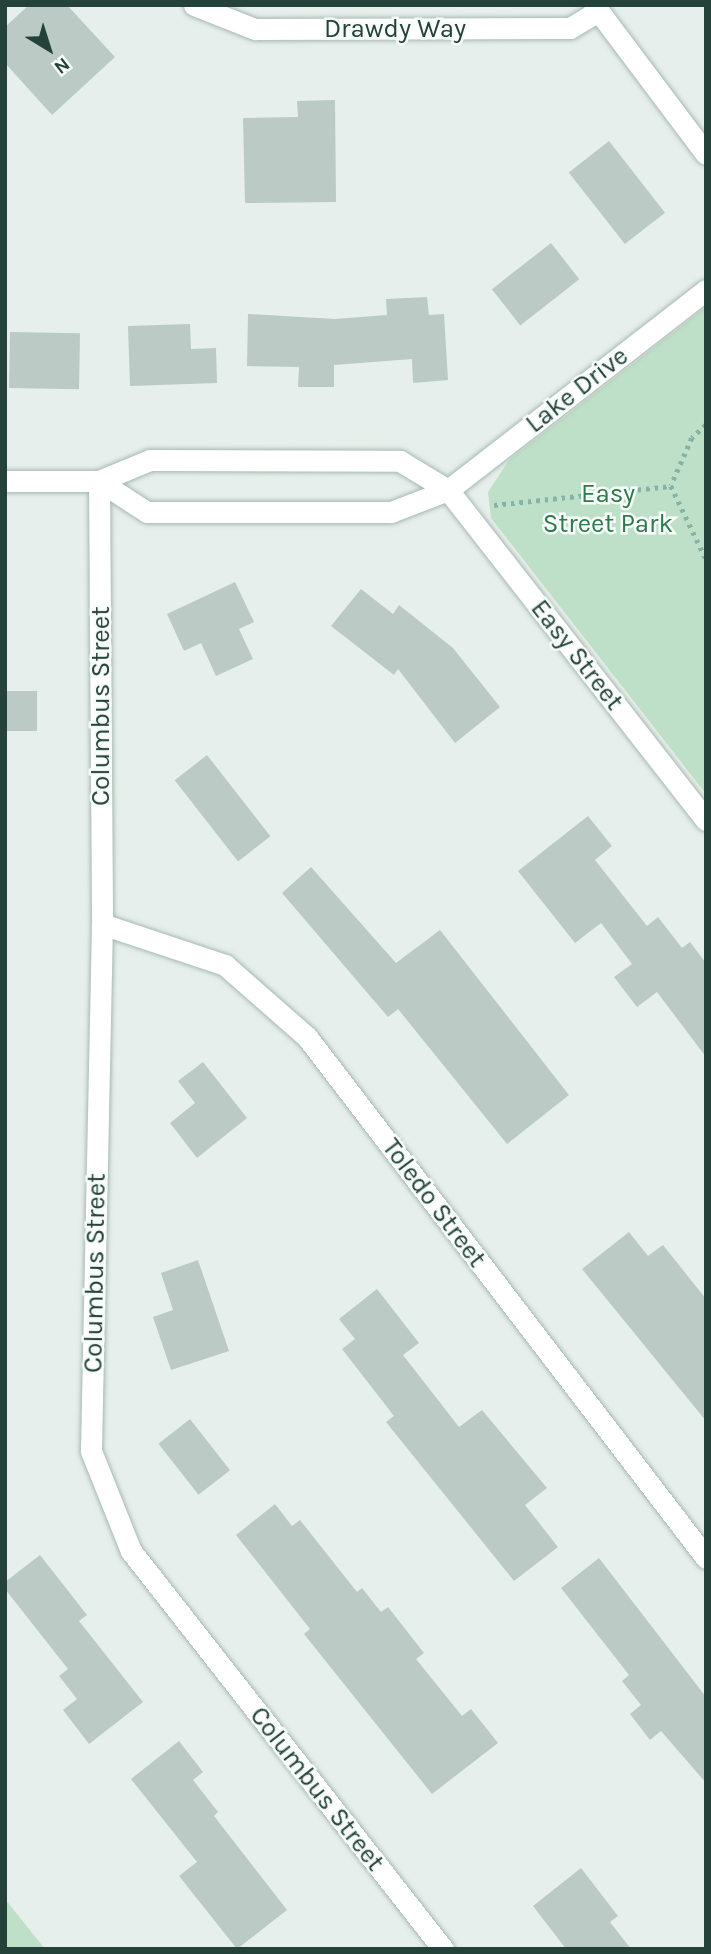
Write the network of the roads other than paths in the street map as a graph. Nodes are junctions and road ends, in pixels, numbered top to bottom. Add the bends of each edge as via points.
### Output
1 (194, 5) edge
2 (596, 9) edge
3 (706, 154) edge
4 (706, 290) edge
5 (5, 481) edge
6 (99, 481) junction
7 (448, 490) junction
8 (706, 820) edge
9 (102, 924) junction
10 (706, 1558) edge
11 (443, 1949) edge

1 - 2 street, Drawdy Way via 256,29 570,28
2 - 3 street
4 - 7 street, Lake Drive
5 - 6 street, Easy Street
6 - 7 street, Easy Street via 150,460 400,461
6 - 7 street via 147,512 391,512
6 - 9 street, Columbus Street
7 - 8 street, Easy Street
9 - 10 street, Toledo Street via 225,965 307,1037
9 - 11 street, Columbus Street via 91,1451 131,1551

